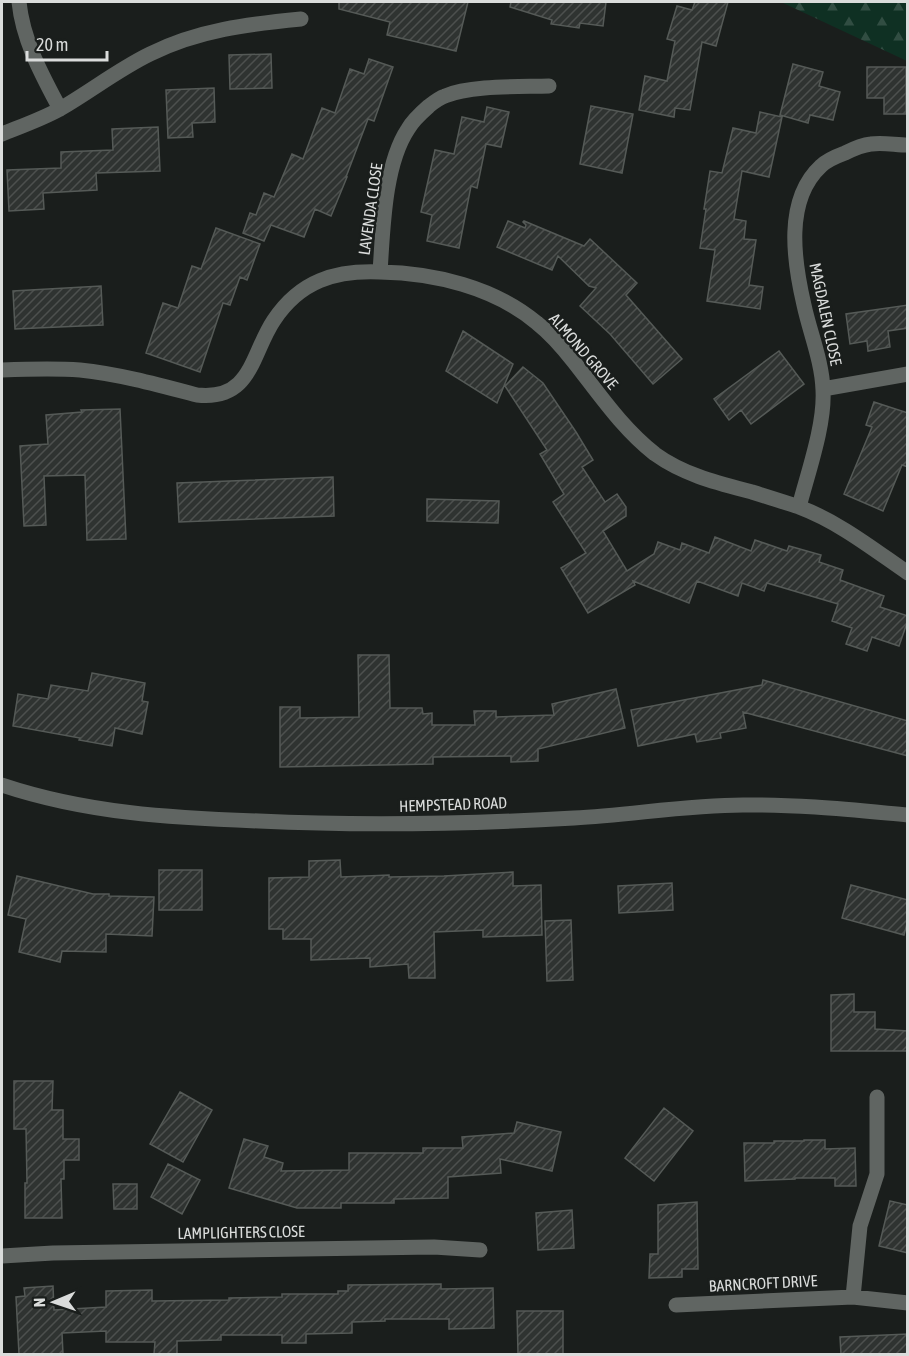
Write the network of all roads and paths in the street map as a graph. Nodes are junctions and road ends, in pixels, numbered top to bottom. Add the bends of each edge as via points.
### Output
1 (19, 2) edge
2 (301, 19) dead end
3 (549, 86) dead end
4 (60, 109) junction
5 (2, 134) edge
6 (908, 145) edge
7 (380, 272) junction
8 (2, 370) edge
9 (908, 374) edge
10 (823, 389) junction
11 (800, 507) junction
12 (908, 573) edge
13 (2, 785) edge
14 (908, 815) edge
15 (877, 1097) dead end
16 (480, 1250) dead end
17 (2, 1256) edge
18 (853, 1297) junction
19 (908, 1303) edge
20 (676, 1305) dead end

1 - 4 street via 32,53
2 - 4 street via 227,28 177,42 150,54
3 - 7 street, LAVENDA CLOSE via 462,91 444,96 419,115 398,147 392,169
4 - 5 street
6 - 10 street, MAGDALEN CLOSE via 872,144 836,157 812,176 798,205 798,276
7 - 8 street, ALMOND GROVE via 340,274 302,290 274,320 244,380 218,395 81,370
7 - 11 street, ALMOND GROVE via 466,285 516,308 555,340 614,415 656,454 704,479
9 - 10 street, MAGDALEN CLOSE
10 - 11 street, MAGDALEN CLOSE via 820,424
11 - 12 street, ALMOND GROVE via 828,520
13 - 14 street, HEMPSTEAD ROAD via 98,809 282,822 379,824 576,818 746,804
15 - 18 street via 877,1174 860,1226
16 - 17 street, LAMPLIGHTERS CLOSE via 398,1248
18 - 19 street, BARNCROFT DRIVE
18 - 20 street, BARNCROFT DRIVE

